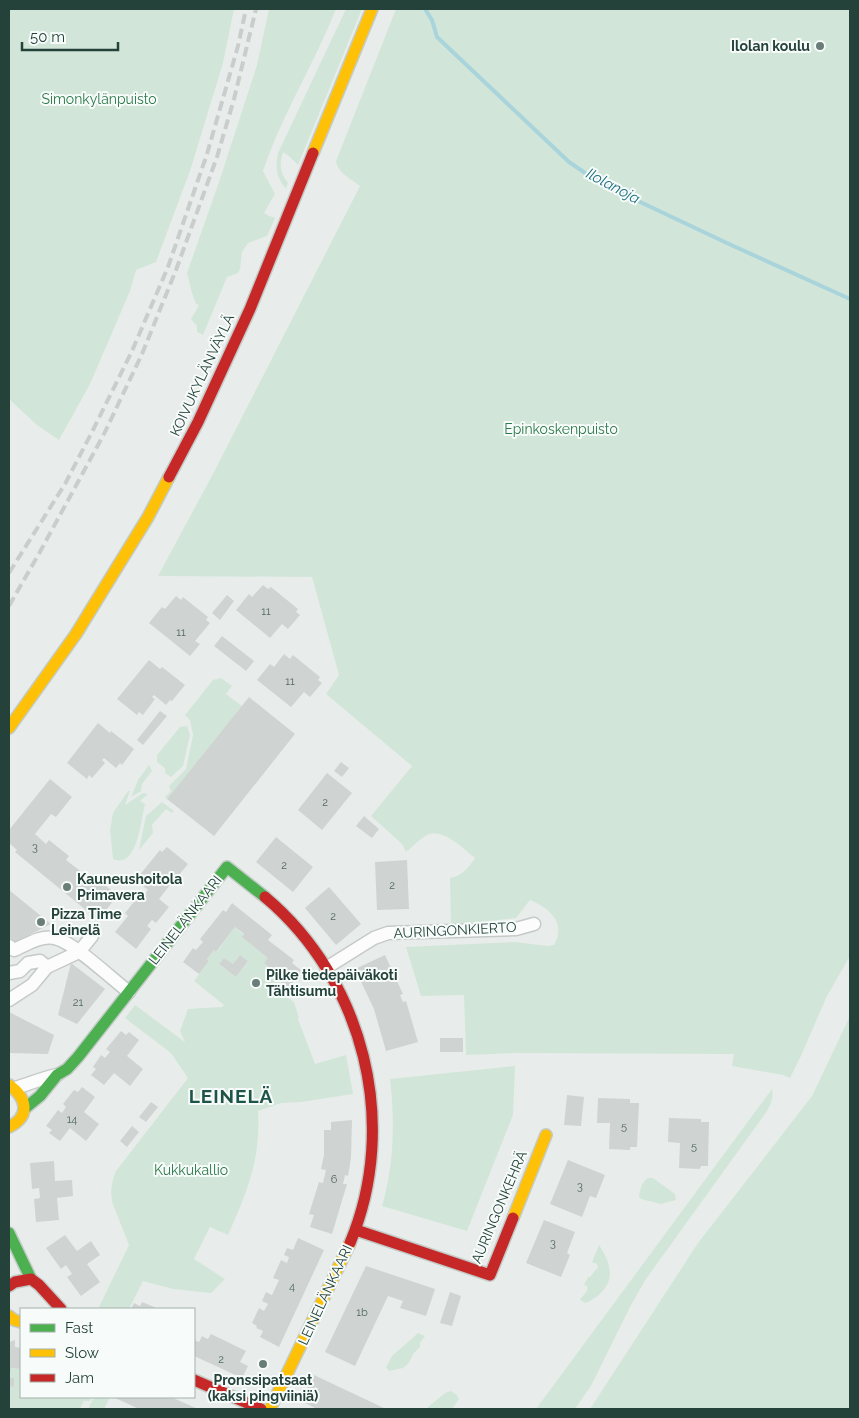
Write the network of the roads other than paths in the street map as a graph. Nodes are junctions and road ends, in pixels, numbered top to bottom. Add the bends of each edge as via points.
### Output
1 (372, 9) edge
2 (9, 728) edge
3 (534, 924) dead end
4 (92, 936) dead end
5 (41, 939) junction
6 (9, 946) edge
7 (79, 952) junction
8 (44, 964) junction
9 (326, 968) junction
10 (9, 973) edge
11 (129, 992) junction
12 (9, 1000) edge
13 (57, 1075) junction
14 (12, 1087) edge
15 (24, 1109) junction
16 (10, 1130) edge
17 (546, 1135) dead end
18 (356, 1230) junction
19 (9, 1233) edge
20 (14, 1247) junction
21 (10, 1279) edge
22 (31, 1279) junction
23 (47, 1295) junction
24 (44, 1308) edge
25 (60, 1308) edge
26 (195, 1380) edge
27 (261, 1409) edge
28 (270, 1409) edge

1 - 2 street, KOIVUKYLÄNVÄYLÄ via 257,292 198,422 148,517 81,625
3 - 9 street, AURINGONKIERTO via 516,929 388,933 374,938
4 - 7 street
5 - 6 street via 14,950
5 - 7 street via 60,939
5 - 8 street
7 - 8 street
7 - 11 street
8 - 10 street via 28,963 20,971
8 - 12 street via 32,985
9 - 11 street, LEINELÄNKAARI via 291,921 227,867
9 - 18 street, LEINELÄNKAARI via 345,1001 360,1043 371,1092 372,1156 368,1188
11 - 13 street, LEINELÄNKAARI via 78,1058
13 - 14 street, LEINELÄNKAARI
13 - 15 street, LEINELÄNKAARI
14 - 15 street via 21,1094
15 - 16 street, LEINELÄNKAARI
17 - 18 street, AURINGONKEHRÄ via 490,1275
18 - 28 street, LEINELÄNKAARI
19 - 20 street
20 - 21 street
20 - 22 street
21 - 22 street via 15,1282
22 - 23 street
23 - 24 street
23 - 25 street
26 - 27 street

